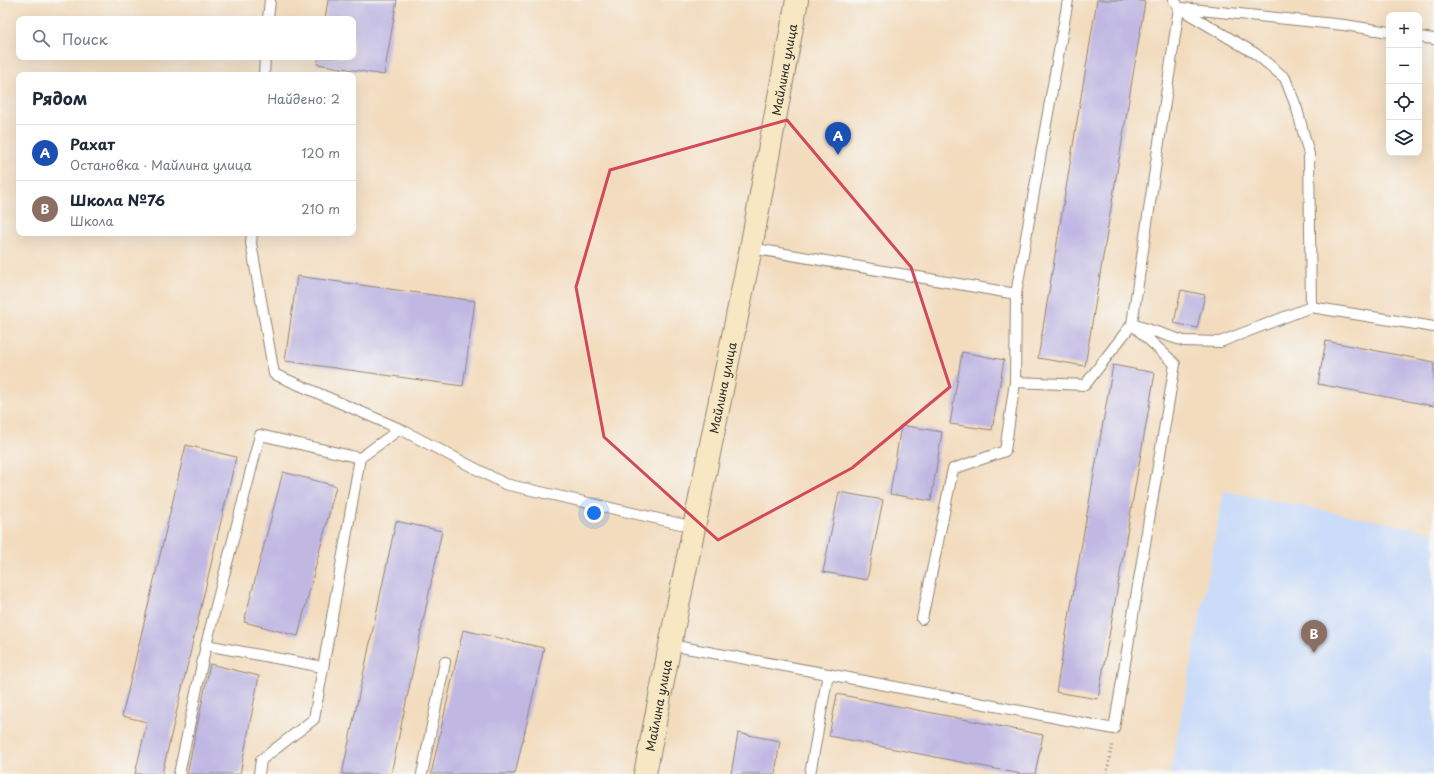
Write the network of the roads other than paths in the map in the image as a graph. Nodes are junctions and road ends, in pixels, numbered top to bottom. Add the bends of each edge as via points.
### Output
1 (270, 0) edge
2 (797, 0) edge
3 (1068, 0) edge
4 (1177, 4) edge
5 (268, 16) edge
6 (1386, 32) edge
7 (1422, 37) edge
8 (1434, 39) edge
9 (265, 60) edge
10 (264, 72) edge
11 (252, 236) edge
12 (751, 248) junction
13 (1016, 294) junction
14 (1312, 307) junction
15 (1132, 324) junction
16 (1434, 327) edge
17 (1015, 382) junction
18 (400, 429) junction
19 (360, 458) junction
20 (694, 527) junction
21 (922, 619) dead end
22 (206, 645) junction
23 (670, 645) junction
24 (445, 662) dead end
25 (323, 667) junction
26 (828, 674) junction
27 (179, 774) edge
28 (259, 774) edge
29 (422, 774) edge
30 (645, 774) edge
31 (810, 774) edge

1 - 5 lane
2 - 12 main road, Майлина улица
3 - 13 lane
4 - 6 lane
4 - 14 lane via 1256,54 1285,78 1297,109 1309,154
4 - 15 lane
7 - 8 lane
9 - 10 lane
11 - 18 lane via 274,374
12 - 13 lane
12 - 20 main road, Майлина улица
13 - 17 lane
14 - 15 lane via 1220,342 1184,341
14 - 16 lane
15 - 17 lane via 1085,385
15 - 26 lane via 1175,364 1114,729
17 - 21 lane via 1005,451 952,468
18 - 19 lane
18 - 20 lane via 505,484
19 - 22 lane via 260,435
19 - 25 lane
20 - 23 main road, Майлина улица
22 - 25 lane
22 - 27 lane
23 - 26 lane
23 - 30 main road, Майлина улица
24 - 29 lane
25 - 28 lane via 314,719 261,760
26 - 31 lane

